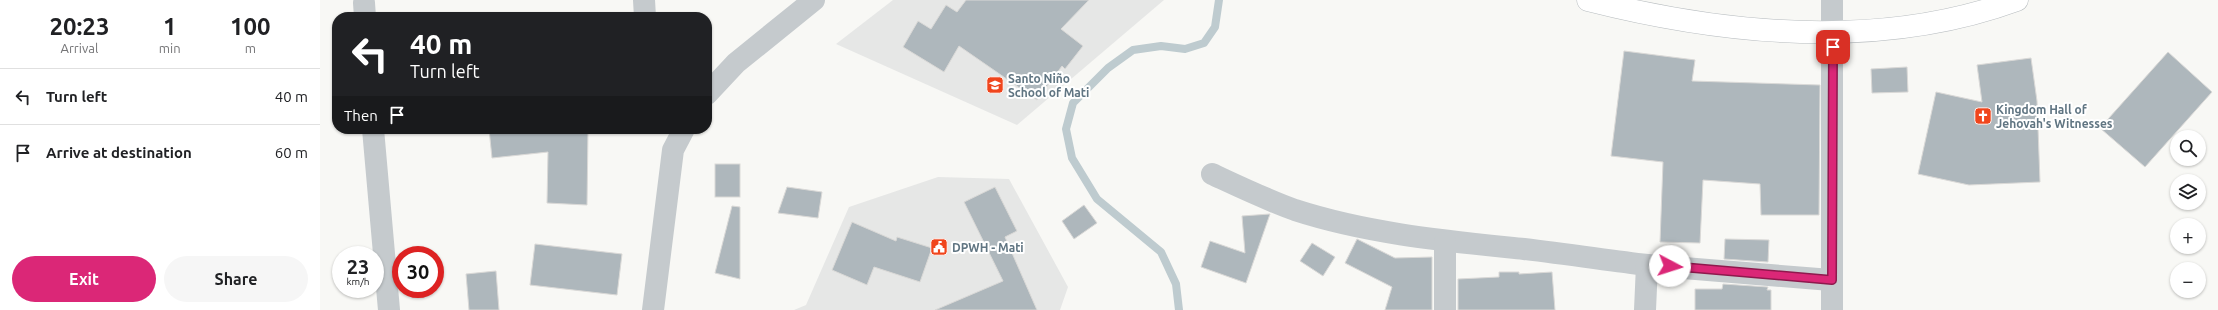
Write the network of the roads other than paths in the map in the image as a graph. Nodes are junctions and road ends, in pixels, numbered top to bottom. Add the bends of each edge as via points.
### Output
1 (644, 0) edge
2 (814, 0) edge
3 (1588, 0) edge
4 (1832, 0) edge
5 (2017, 0) edge
6 (645, 12) edge
7 (1833, 32) junction
8 (712, 89) edge
9 (373, 134) edge
10 (668, 134) edge
11 (681, 134) edge
12 (673, 150) junction
13 (1212, 174) dead end
14 (1445, 242) junction
15 (1648, 265) junction
16 (1832, 280) junction
17 (389, 310) edge
18 (653, 310) edge
19 (1445, 310) edge
20 (1645, 310) edge
21 (1832, 310) edge

1 - 6 street
2 - 8 street via 736,63
3 - 7 main road via 1648,14 1716,25 1775,31
4 - 7 street
5 - 7 main road via 1994,9 1948,20 1892,28
7 - 16 street
9 - 17 street
10 - 12 street
11 - 12 street
12 - 18 street
13 - 14 street via 1295,210 1333,221
14 - 15 street
14 - 19 street
15 - 16 street
15 - 20 street
16 - 21 street

